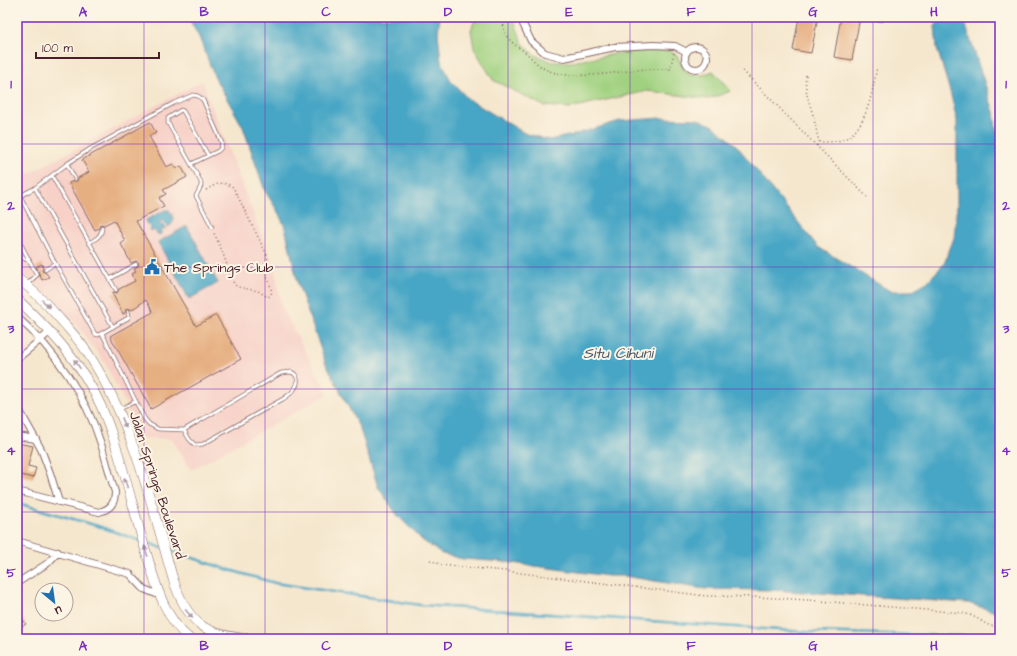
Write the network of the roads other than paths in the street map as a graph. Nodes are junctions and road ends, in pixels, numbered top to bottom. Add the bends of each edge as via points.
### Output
1 (523, 17) edge
2 (874, 17) edge
3 (886, 17) edge
4 (686, 52) dead end
5 (208, 155) junction
6 (67, 164) junction
7 (191, 164) junction
8 (52, 176) junction
9 (75, 179) dead end
10 (35, 188) junction
11 (18, 197) edge
12 (102, 227) dead end
13 (212, 227) road end
14 (17, 237) edge
15 (89, 243) junction
16 (17, 255) edge
17 (29, 261) junction
18 (55, 264) junction
19 (136, 264) dead end
20 (45, 270) dead end
21 (17, 278) edge
22 (110, 279) junction
23 (26, 284) junction
24 (116, 290) dead end
25 (17, 299) edge
26 (128, 311) dead end
27 (17, 317) edge
28 (113, 327) junction
29 (51, 331) junction
30 (102, 333) junction
31 (40, 340) junction
32 (17, 359) edge
33 (136, 401) junction
34 (17, 406) edge
35 (119, 410) junction
36 (184, 430) junction
37 (17, 436) edge
38 (36, 438) junction
39 (17, 491) edge
40 (59, 502) junction
41 (17, 541) edge
42 (58, 552) junction
43 (17, 583) edge
44 (161, 596) junction
45 (190, 639) edge
46 (253, 639) edge

1 - 4 street via 523,24 531,41 545,53 564,58 615,47 653,45 675,46
2 - 3 lane via 881,20
5 - 6 lane via 218,151 222,143 203,100 193,95 161,110
5 - 7 lane
5 - 7 lane via 183,111 171,115 168,123
6 - 8 lane
6 - 9 lane
7 - 13 lane via 202,184 196,196
8 - 10 lane
8 - 15 lane
10 - 11 lane
10 - 28 lane
11 - 18 lane
12 - 15 lane via 98,237
14 - 17 lane
15 - 22 lane
16 - 17 lane
17 - 23 lane via 37,274
18 - 20 lane
18 - 30 lane via 95,334
19 - 22 lane
21 - 23 main road, Jalan Springs Boulevard
22 - 24 lane
23 -> 35 main road, Jalan Springs Boulevard via 88,353
25 - 29 main road, Jalan Springs Boulevard
26 - 28 lane via 128,318
27 - 31 street
28 - 30 lane
29 - 31 street
44 -> 29 main road, Jalan Springs Boulevard via 114,440 100,405 77,363
30 - 33 lane
31 - 32 street
31 - 40 street via 65,372 90,416 101,443 115,492 112,505 107,510 98,512
33 - 35 lane
33 - 36 lane via 149,424 158,429
34 - 38 street
35 -> 46 main road, Jalan Springs Boulevard via 136,455 173,579 184,607 206,630 233,638
36 - 36 lane via 281,373 295,374 295,390 203,444 195,445
37 - 38 street
38 - 40 street
39 - 40 street
41 - 42 street
42 - 43 street via 48,563
42 - 44 street via 130,574 144,589
44 - 45 main road, Jalan Springs Boulevard via 179,627

